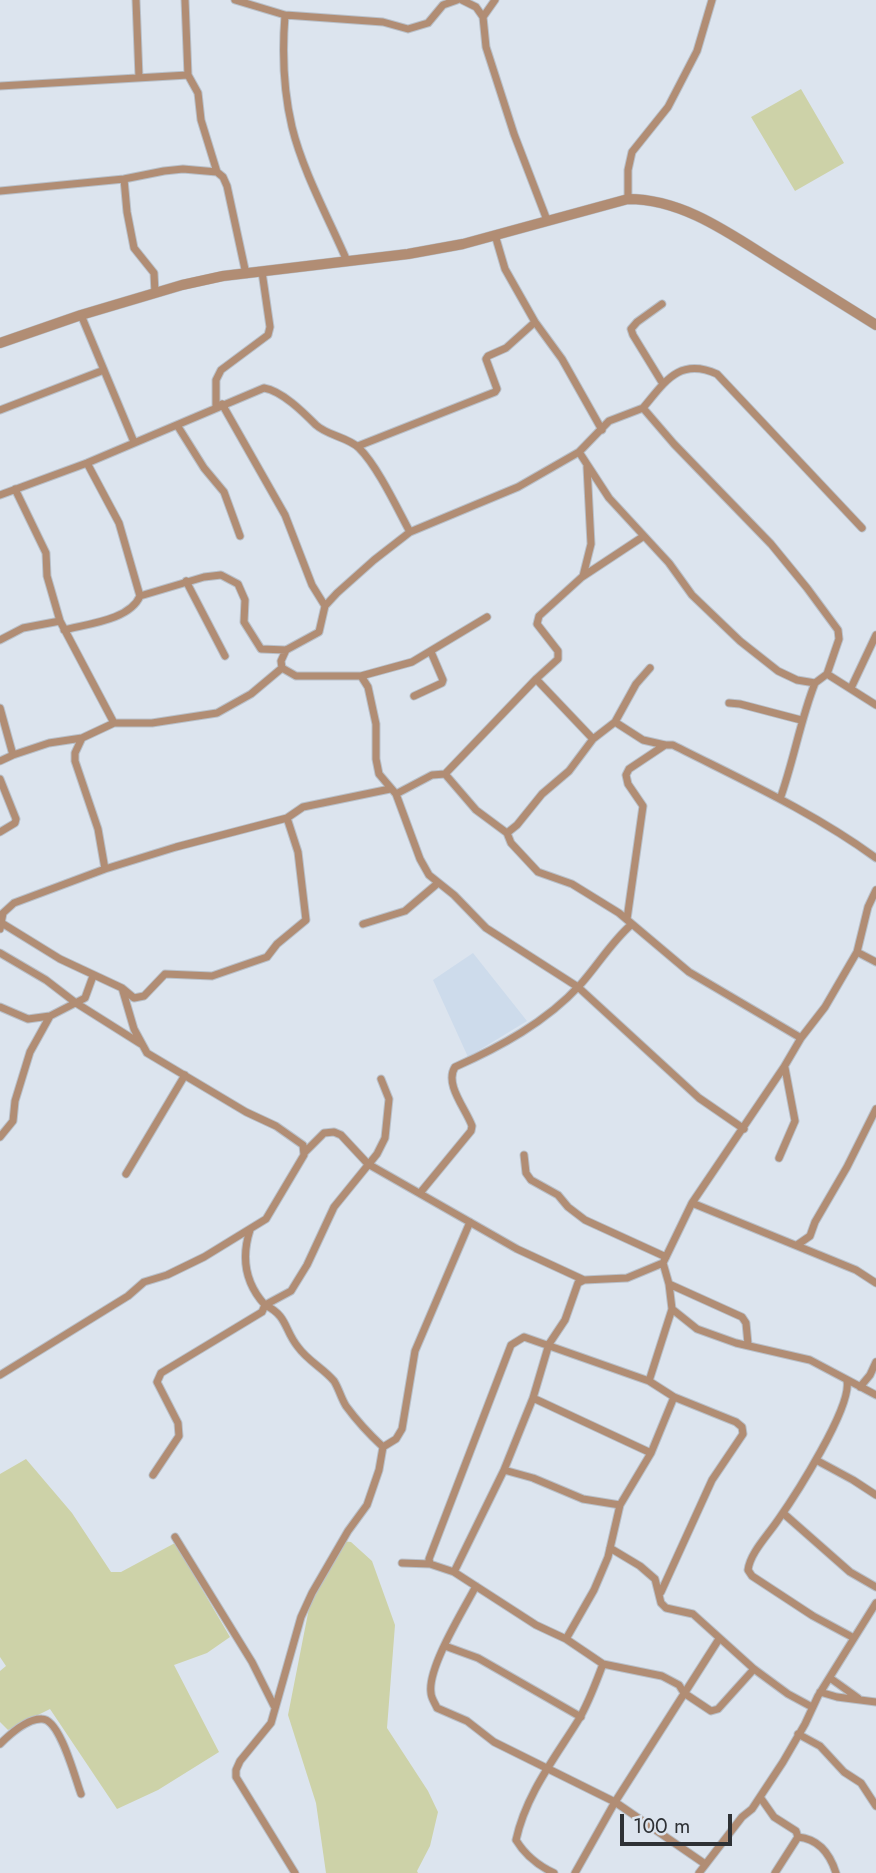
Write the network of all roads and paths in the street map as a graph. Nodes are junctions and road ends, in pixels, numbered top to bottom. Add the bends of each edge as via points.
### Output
1 (136, 0) edge
2 (185, 0) edge
3 (235, 0) edge
4 (460, 0) edge
5 (495, 0) edge
6 (712, 0) edge
7 (285, 15) junction
8 (483, 17) junction
9 (188, 75) junction
10 (139, 77) junction
11 (0, 86) edge
12 (217, 172) junction
13 (124, 178) junction
14 (0, 191) edge
15 (628, 199) junction
16 (548, 220) junction
17 (495, 235) junction
18 (347, 261) junction
19 (262, 272) junction
20 (246, 274) junction
21 (155, 293) junction
22 (662, 304) dead end
23 (82, 314) junction
24 (536, 322) junction
25 (876, 325) edge
26 (0, 343) edge
27 (104, 370) junction
28 (663, 384) junction
29 (219, 406) junction
30 (643, 408) junction
31 (0, 410) edge
32 (177, 425) junction
33 (602, 430) junction
34 (134, 442) junction
35 (358, 446) junction
36 (579, 452) junction
37 (87, 463) junction
38 (587, 465) junction
39 (15, 489) junction
40 (0, 495) edge
41 (862, 528) dead end
42 (410, 532) junction
43 (240, 536) dead end
44 (644, 536) junction
45 (582, 577) junction
46 (186, 581) junction
47 (140, 596) junction
48 (325, 606) junction
49 (487, 617) dead end
50 (60, 621) junction
51 (64, 630) junction
52 (876, 635) edge
53 (0, 640) edge
54 (286, 649) junction
55 (431, 652) junction
56 (225, 656) dead end
57 (282, 668) junction
58 (650, 668) dead end
59 (827, 674) junction
60 (361, 676) junction
61 (536, 679) junction
62 (815, 682) junction
63 (851, 688) junction
64 (414, 696) dead end
65 (729, 704) dead end
66 (876, 705) edge
67 (0, 708) edge
68 (801, 720) junction
69 (615, 722) junction
70 (114, 723) junction
71 (82, 738) junction
72 (593, 738) junction
73 (665, 746) junction
74 (13, 755) junction
75 (0, 761) edge
76 (445, 774) junction
77 (0, 779) edge
78 (393, 791) junction
79 (780, 799) junction
80 (287, 818) junction
81 (0, 832) edge
82 (507, 833) junction
83 (876, 858) edge
84 (105, 869) junction
85 (438, 883) junction
86 (876, 890) edge
87 (630, 921) junction
88 (363, 923) dead end
89 (0, 925) edge
90 (857, 952) junction
91 (0, 953) edge
92 (876, 962) edge
93 (93, 976) junction
94 (578, 987) junction
95 (122, 989) junction
96 (76, 1003) junction
97 (0, 1007) edge
98 (50, 1016) junction
99 (800, 1038) junction
100 (142, 1044) junction
101 (784, 1067) junction
102 (185, 1075) junction
103 (381, 1079) dead end
104 (876, 1109) edge
105 (744, 1129) junction
106 (0, 1137) edge
107 (305, 1152) junction
108 (524, 1155) dead end
109 (779, 1158) dead end
110 (368, 1164) junction
111 (126, 1174) dead end
112 (420, 1193) junction
113 (692, 1203) junction
114 (470, 1222) junction
115 (250, 1230) junction
116 (810, 1236) junction
117 (797, 1245) junction
118 (816, 1253) junction
119 (664, 1260) junction
120 (584, 1280) junction
121 (876, 1283) edge
122 (669, 1284) junction
123 (265, 1305) junction
124 (672, 1309) junction
125 (549, 1344) junction
126 (748, 1344) junction
127 (876, 1363) edge
128 (0, 1375) edge
129 (649, 1381) junction
130 (847, 1381) junction
131 (860, 1387) junction
132 (876, 1395) edge
133 (674, 1396) junction
134 (533, 1398) junction
135 (383, 1447) junction
136 (651, 1453) junction
137 (816, 1460) junction
138 (504, 1470) junction
139 (153, 1475) dead end
140 (876, 1494) edge
141 (620, 1505) junction
142 (783, 1513) junction
143 (175, 1537) dead end
144 (610, 1548) junction
145 (402, 1563) dead end
146 (430, 1564) junction
147 (454, 1572) junction
148 (476, 1586) junction
149 (876, 1587) edge
150 (660, 1594) junction
151 (876, 1603) edge
152 (854, 1638) junction
153 (566, 1639) junction
154 (719, 1639) junction
155 (444, 1646) junction
156 (603, 1664) junction
157 (754, 1669) junction
158 (830, 1678) junction
159 (820, 1692) junction
160 (684, 1693) junction
161 (860, 1700) junction
162 (876, 1702) edge
163 (275, 1707) junction
164 (812, 1707) junction
165 (580, 1717) junction
166 (798, 1734) junction
167 (0, 1744) edge
168 (546, 1767) junction
169 (81, 1794) dead end
170 (760, 1797) junction
171 (615, 1802) junction
172 (876, 1806) edge
173 (798, 1837) junction
174 (705, 1864) junction
175 (542, 1870) edge
176 (295, 1873) edge
177 (554, 1873) edge
178 (575, 1873) edge
179 (699, 1873) edge
180 (775, 1873) edge
181 (836, 1873) edge

1 - 10 street
2 - 9 street
3 - 7 street
4 - 7 street via 443,5 428,23 408,29 383,22
4 - 8 street via 476,7
5 - 8 street
6 - 15 street via 697,51 668,107 632,152
7 - 18 street via 282,52 293,130
8 - 16 street via 486,47
9 - 10 street
9 - 12 street via 198,93
10 - 11 street
12 - 13 street via 183,169
12 - 20 street via 230,195
13 - 14 street
13 - 21 street via 134,248 154,273
15 - 16 street
15 - 25 street via 673,206 724,229
16 - 17 street
17 - 18 street via 408,254
17 - 24 street via 505,269
18 - 19 street
19 - 20 street
19 - 29 street via 268,335 221,370 216,380
20 - 21 street
21 - 23 street
22 - 28 street via 631,329
23 - 26 street
23 - 27 street
24 - 33 street
24 - 35 street via 486,359 495,393
27 - 31 street
27 - 34 street
28 - 30 street
28 - 41 street via 681,370 697,367 717,374
29 - 32 street
29 - 35 street via 264,387 273,389 318,427
29 - 48 street via 285,515
30 - 33 street via 610,421
30 - 59 street via 771,544 838,630
32 - 34 street
32 - 43 street via 224,492
33 - 36 street
34 - 37 street
35 - 42 street
36 - 38 street
36 - 42 street via 518,486
37 - 39 street
37 - 47 street via 119,523
38 - 44 street via 609,498
38 - 45 street via 591,544
39 - 40 street
39 - 50 street via 46,553 47,576
42 - 48 street
44 - 45 street
44 - 62 street via 692,595 740,641 778,671
45 - 61 street via 539,616 537,624 558,651 558,659
46 - 47 street
46 - 54 street via 221,575 238,584 245,600 244,622 261,649
46 - 56 street
47 - 51 street via 137,605 120,615
48 - 54 street via 319,632
49 - 55 street
50 - 51 street
50 - 53 street via 23,628
51 - 70 street
52 - 63 street
54 - 57 street
55 - 60 street
55 - 64 street via 442,683
57 - 60 street via 296,676
57 - 70 street via 251,694 217,713 152,723
58 - 69 street
59 - 62 street
59 - 63 street
60 - 78 street via 376,724 379,774
61 - 72 street
61 - 76 street
62 - 68 street
63 - 66 street
65 - 68 street
67 - 74 street
68 - 79 street
69 - 72 street
69 - 73 street via 643,740
70 - 71 street
71 - 74 street
71 - 84 street via 75,761 99,829
72 - 82 street via 569,771
73 - 79 street via 673,745
73 - 87 street via 626,775 643,806
74 - 75 street
76 - 78 street
76 - 82 street via 476,810
77 - 81 street via 16,819
78 - 80 street via 303,807
78 - 85 street via 420,859
79 - 83 street
80 - 84 street
80 - 95 street via 302,872 303,925 267,957 212,976 165,974 144,996 134,998
82 - 87 street via 538,872 572,884
84 - 89 street via 15,903 3,913
85 - 88 street via 400,913
85 - 94 street via 486,928
86 - 90 street
87 - 94 street
87 - 99 street via 689,972
89 - 93 street
90 - 92 street
90 - 99 street via 825,1007
91 - 96 street
93 - 95 street
93 - 96 street via 85,998
94 - 105 street via 699,1098
94 - 112 street via 537,1022 451,1073 471,1131
95 - 100 street
96 - 98 street
96 - 100 street
97 - 98 street via 28,1019
98 - 106 street via 30,1052 13,1121
99 - 101 street
100 - 102 street via 147,1053
101 - 105 street
101 - 109 street via 794,1121
102 - 107 street via 276,1126 303,1145
102 - 111 street
103 - 110 street via 389,1099 385,1138
104 - 116 street
105 - 113 street
107 - 110 street via 324,1133 334,1132
107 - 115 street via 272,1212
108 - 119 street via 531,1180 558,1195 585,1220
110 - 112 street
110 - 123 street via 334,1207 291,1291
112 - 114 street
113 - 117 street
113 - 119 street
114 - 120 street
114 - 135 street via 415,1351 402,1429
115 - 123 street via 245,1268
115 - 128 street via 192,1263 145,1282
116 - 117 street
116 - 118 street
117 - 118 street
118 - 121 street
119 - 120 street via 627,1278
119 - 122 street
120 - 125 street via 578,1283 565,1320
122 - 124 street
122 - 126 street via 742,1317
123 - 135 street via 278,1311 300,1350 337,1385 361,1425
123 - 139 street via 262,1312 162,1373 157,1382 178,1423 179,1436
124 - 126 street via 697,1329
124 - 129 street
125 - 129 street
125 - 134 street
125 - 146 street via 524,1337 511,1345
126 - 130 street via 810,1360
127 - 131 street
129 - 133 street
130 - 131 street
130 - 137 street via 847,1395
131 - 132 street
133 - 136 street
133 - 150 street via 736,1422 743,1434 712,1480
134 - 136 street
134 - 138 street
135 - 163 street via 367,1505 301,1617
136 - 141 street
137 - 140 street
137 - 142 street
138 - 141 street via 583,1499
138 - 147 street
141 - 144 street
142 - 149 street via 850,1572
142 - 152 street via 748,1570 793,1604
143 - 163 street
144 - 150 street via 655,1579
144 - 153 street via 594,1590
145 - 146 street
146 - 147 street
147 - 148 street
148 - 153 street
148 - 155 street
150 - 154 street via 666,1608 693,1614
151 - 152 street
152 - 158 street
153 - 156 street
154 - 157 street
154 - 160 street
155 - 165 street via 478,1658
155 - 168 street via 431,1681 430,1694 437,1708
156 - 160 street via 662,1676
156 - 165 street
157 - 160 street via 718,1709 711,1710
157 - 164 street
158 - 159 street
158 - 161 street
159 - 161 street
159 - 164 street
160 - 171 street
161 - 162 street
163 - 176 street via 271,1723 240,1761 236,1776
164 - 166 street
165 - 168 street
166 - 170 street
166 - 172 street via 820,1746 861,1783
167 - 169 street via 30,1722 42,1718 50,1722 58,1731
168 - 171 street
168 - 175 street via 516,1840
170 - 173 street via 774,1817
170 - 174 street
171 - 174 street
171 - 178 street
173 - 180 street
173 - 181 street via 809,1838 826,1851
174 - 179 street
175 - 177 street

